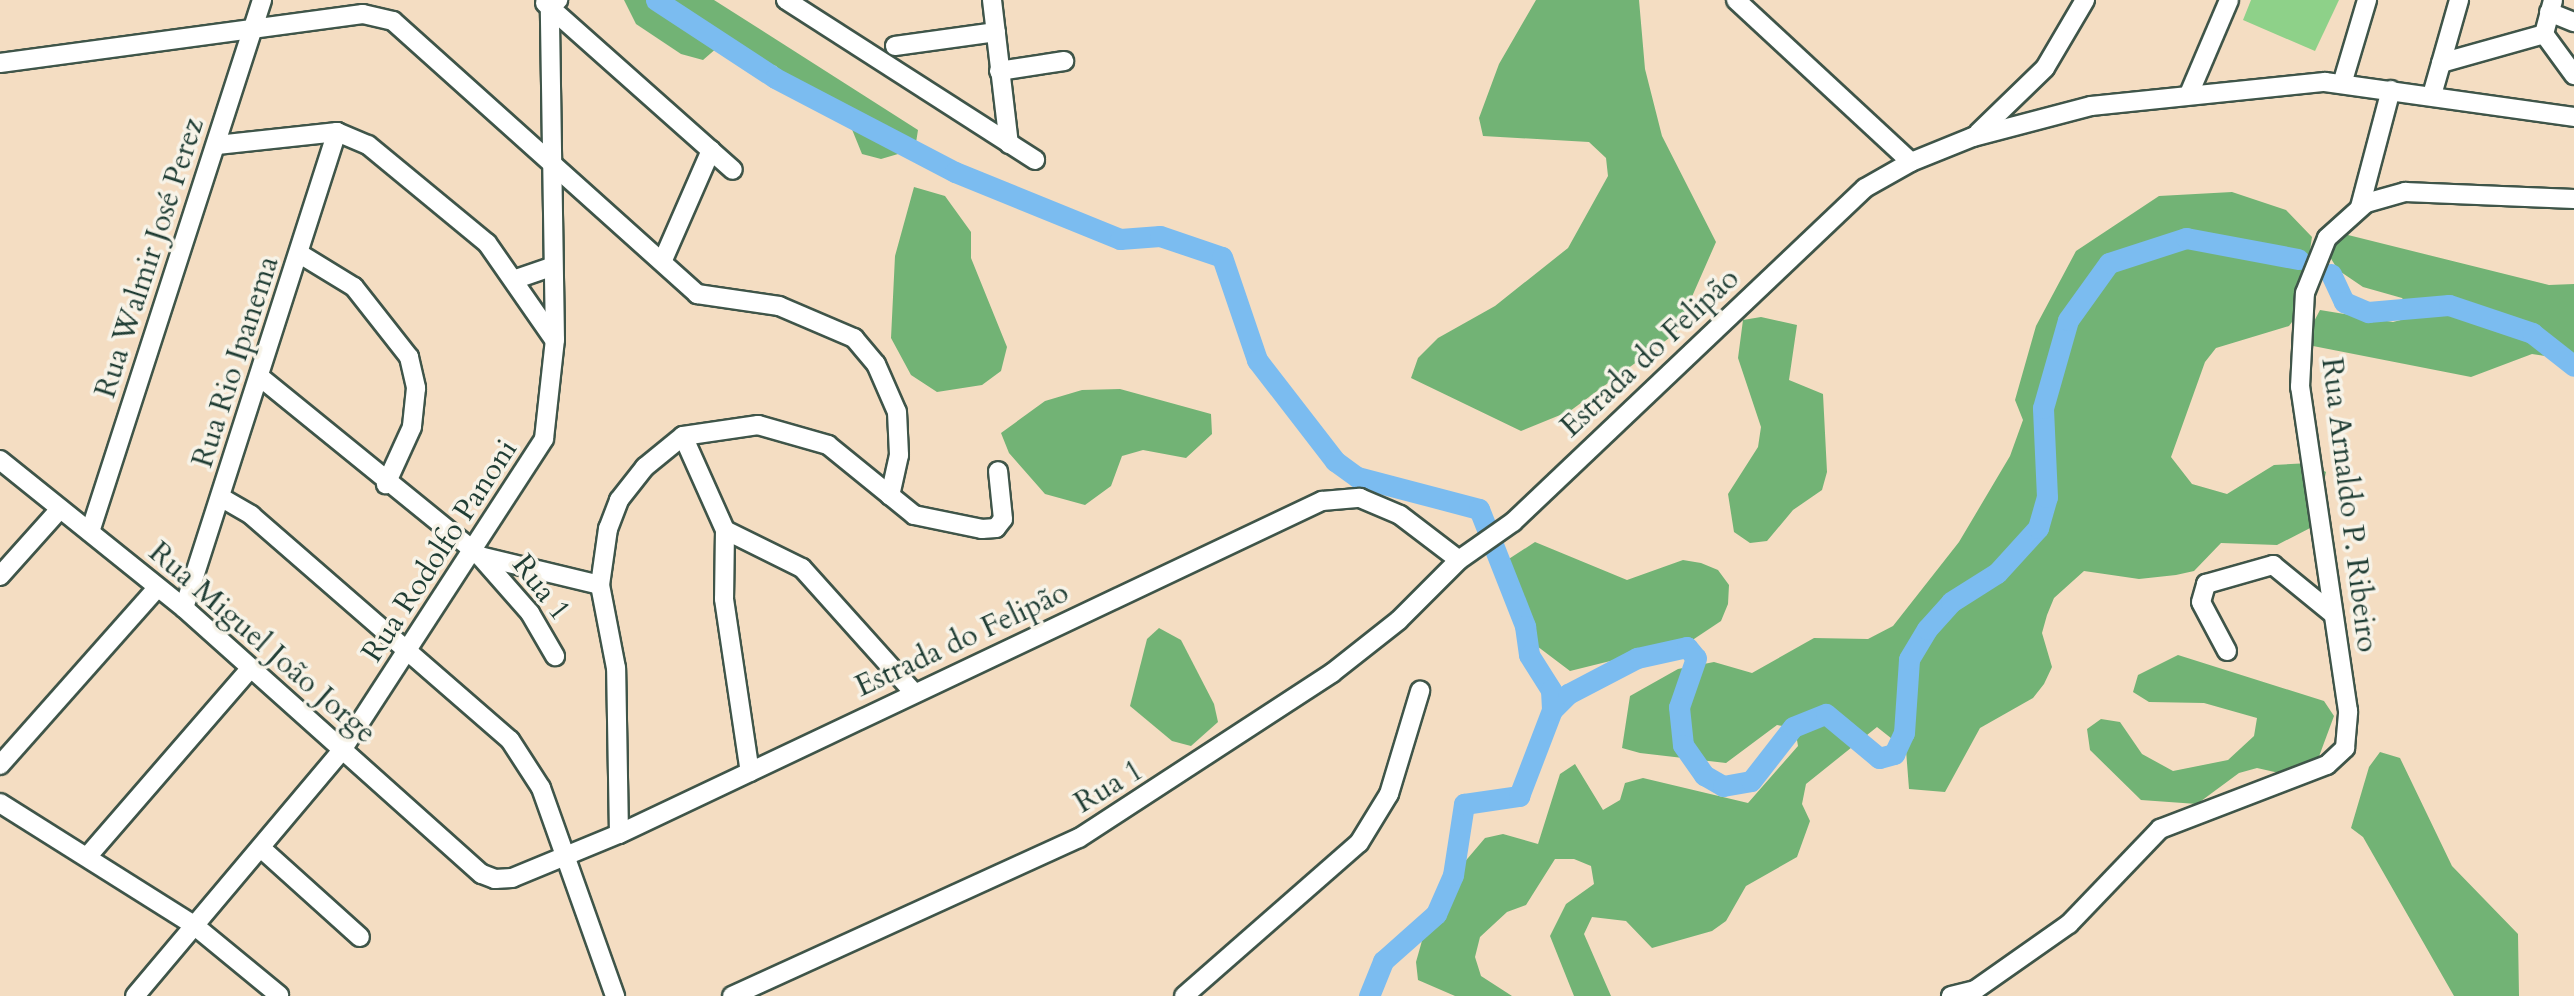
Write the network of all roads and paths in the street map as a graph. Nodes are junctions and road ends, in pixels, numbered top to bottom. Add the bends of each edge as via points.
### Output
1 (262, 0) edge
2 (786, 0) edge
3 (992, 0) edge
4 (1736, 0) edge
5 (2085, 0) edge
6 (2229, 0) edge
7 (2367, 0) edge
8 (2459, 0) edge
9 (550, 2) edge
10 (2551, 6) edge
11 (2574, 22) edge
12 (253, 26) junction
13 (996, 32) junction
14 (2544, 34) junction
15 (895, 46) dead end
16 (1064, 61) dead end
17 (0, 63) edge
18 (2441, 63) junction
19 (999, 71) junction
20 (2574, 75) edge
21 (2342, 83) junction
22 (2391, 90) junction
23 (2189, 94) junction
24 (2432, 95) junction
25 (2574, 117) edge
26 (337, 132) junction
27 (1973, 137) junction
28 (1009, 144) junction
29 (217, 145) junction
30 (711, 150) junction
31 (549, 155) junction
32 (1035, 160) dead end
33 (1911, 162) junction
34 (733, 170) dead end
35 (2574, 199) edge
36 (2360, 207) junction
37 (300, 254) junction
38 (663, 260) junction
39 (551, 267) junction
40 (516, 279) junction
41 (555, 340) junction
42 (260, 376) junction
43 (683, 436) junction
44 (0, 460) edge
45 (998, 471) dead end
46 (386, 484) junction
47 (890, 496) junction
48 (222, 498) junction
49 (60, 509) junction
50 (725, 530) junction
51 (90, 532) junction
52 (477, 552) junction
53 (1464, 556) junction
54 (0, 576) edge
55 (600, 585) junction
56 (157, 588) junction
57 (184, 608) junction
58 (2333, 614) junction
59 (2227, 651) dead end
60 (410, 653) junction
61 (555, 656) dead end
62 (250, 669) junction
63 (1420, 691) dead end
64 (914, 692) junction
65 (342, 750) junction
66 (0, 765) edge
67 (750, 772) junction
68 (0, 803) edge
69 (619, 834) junction
70 (261, 848) junction
71 (565, 854) junction
72 (87, 857) junction
73 (482, 874) joint
74 (195, 926) junction
75 (360, 937) dead end
76 (279, 995) edge
77 (135, 996) edge
78 (615, 996) edge
79 (732, 996) edge
80 (1184, 996) edge
81 (1951, 996) edge

1 - 12 street, Rua Walmir José Perez
2 - 28 street
3 - 13 street
4 - 33 street
5 - 27 street via 2045,68
6 - 23 street
7 - 21 street
8 - 18 street
9 - 30 street
9 - 31 street, Rua Rodolfo Panoni
10 - 11 street
10 - 14 street
12 - 17 street
12 - 29 street, Rua Walmir José Perez
12 - 31 street via 363,13 393,21
13 - 15 street
13 - 19 street
14 - 18 street
14 - 20 street
16 - 19 street
18 - 24 street
19 - 28 street
21 - 22 street
21 - 23 street
22 - 24 street
22 - 36 street
23 - 27 street via 2091,106
24 - 25 street
26 - 29 street
26 - 37 street, Rua Rio Ipanema
26 - 40 street via 401,170 487,243
27 - 33 street, Estrada do Felipão
28 - 32 street
29 - 51 street, Rua Walmir José Perez
30 - 34 street
30 - 38 street
31 - 38 street
31 - 39 street, Rua Rodolfo Panoni
33 - 53 street, Estrada do Felipão via 1865,188 1513,522
35 - 36 street, Rua Arnaldo P. Ribeiro via 2405,192
36 - 58 street, Rua Arnaldo P. Ribeiro via 2316,256 2301,330 2300,387
37 - 42 street, Rua Rio Ipanema
37 - 46 street via 354,287 408,357 416,388 412,427
38 - 47 street via 697,294 779,306 854,338 876,365 897,412 899,455
39 - 40 street
39 - 41 street, Rua Rodolfo Panoni
40 - 41 street
41 - 52 street, Rua Rodolfo Panoni via 544,439
42 - 46 street
42 - 48 street, Rua Rio Ipanema
43 - 47 street via 758,425 801,435 828,445
43 - 50 street
43 - 55 street via 645,467 619,500
44 - 49 street, Rua Miguel João Jorge
45 - 47 street via 1003,519 996,528 951,527 915,515
46 - 52 street
48 - 57 street, Rua Rio Ipanema
48 - 60 street via 251,515
49 - 51 street, Rua Miguel João Jorge
49 - 54 street
50 - 64 street via 802,568
50 - 67 street via 724,599
51 - 56 street, Rua Miguel João Jorge
52 - 55 street
52 - 60 street, Rua Rodolfo Panoni
52 - 61 street, Rua 1 via 530,613
53 - 64 street, Estrada do Felipão via 1401,515 1360,498 1322,501
53 - 79 street, Rua 1 via 1399,620 1332,673 1160,791 1067,844
55 - 69 street via 616,668
56 - 57 street, Rua Miguel João Jorge
56 - 66 street
57 - 62 street, Rua Miguel João Jorge
58 - 59 street via 2273,565 2206,584 2201,602
58 - 81 street, Rua Arnaldo P. Ribeiro via 2348,710 2348,738 2340,757 2160,829 2069,924 1975,990
60 - 65 street, Rua Rodolfo Panoni
60 - 71 street via 510,740 538,782
62 - 65 street, Rua Miguel João Jorge
62 - 72 street
63 - 80 street via 1389,794 1359,843
64 - 67 street, Estrada do Felipão
65 - 70 street, Rua Rodolfo Panoni
65 - 73 street, Rua Miguel João Jorge
67 - 69 street, Estrada do Felipão
68 - 72 street
69 - 71 street, Estrada do Felipão
70 - 74 street, Rua Rodolfo Panoni
70 - 75 street
71 - 73 street, Estrada do Felipão via 512,878
71 - 78 street
72 - 74 street
74 - 76 street
74 - 77 street, Rua Rodolfo Panoni

